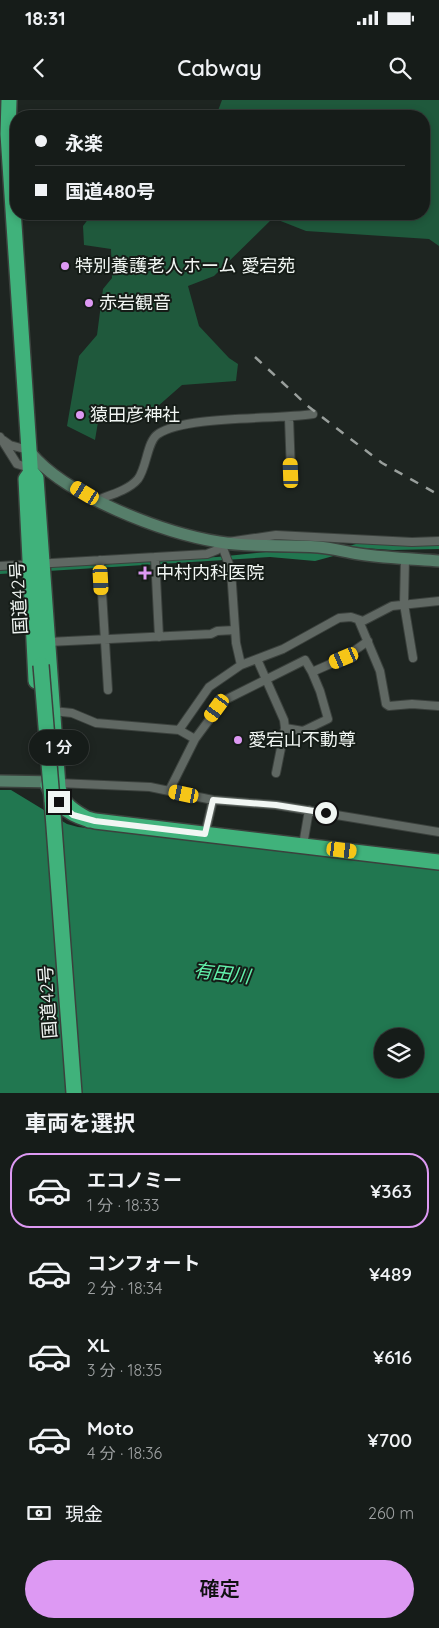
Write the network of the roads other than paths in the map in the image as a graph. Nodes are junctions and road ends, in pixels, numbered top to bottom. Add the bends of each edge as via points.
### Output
1 (9, 100) edge
2 (4, 134) edge
3 (5, 159) edge
4 (10, 218) edge
5 (10, 220) edge
6 (313, 414) dead end
7 (289, 418) junction
8 (0, 437) edge
9 (30, 452) junction
10 (30, 470) junction
11 (51, 472) junction
12 (291, 473) dead end
13 (98, 500) junction
14 (439, 541) edge
15 (221, 543) junction
16 (155, 558) junction
17 (404, 558) junction
18 (100, 560) junction
19 (439, 561) edge
20 (36, 564) junction
21 (0, 566) edge
22 (439, 601) edge
23 (404, 604) junction
24 (359, 621) junction
25 (234, 630) junction
26 (159, 637) junction
27 (105, 640) junction
28 (368, 641) junction
29 (48, 642) junction
30 (413, 658) dead end
31 (257, 659) junction
32 (241, 665) junction
33 (312, 672) junction
34 (265, 680) junction
35 (108, 690) dead end
36 (438, 706) dead end
37 (48, 714) junction
38 (285, 728) junction
39 (179, 730) junction
40 (194, 738) junction
41 (276, 773) dead end
42 (0, 781) edge
43 (52, 782) junction
44 (169, 791) junction
45 (213, 800) junction
46 (309, 810) junction
47 (439, 832) edge
48 (205, 834) junction
49 (303, 845) junction
50 (439, 862) edge
51 (74, 1093) edge

1 - 2 highway, 国道42号
2 - 3 highway, 国道42号
3 - 4 highway, 国道42号
5 - 9 highway, 国道42号
6 - 7 street
7 - 12 street
7 - 13 street via 190,423 160,432 152,441 137,480
8 - 9 street via 10,445
8 - 10 street via 17,464
9 - 10 highway, 国道42号
9 - 11 street
10 - 11 street
10 - 20 highway, 国道42号
11 - 13 street
13 - 15 street via 152,524
14 - 15 street via 276,535
15 - 16 street via 217,550 207,554
15 - 17 street via 319,547
15 - 25 street via 231,570
16 - 18 street
16 - 26 street
17 - 19 street
17 - 23 street
18 - 20 street
18 - 27 street
20 - 21 street
20 - 29 highway
20 - 37 highway
20 - 51 highway, 国道42号, bridge
22 - 23 street
23 - 24 street
23 - 30 street
24 - 28 street
24 - 31 street via 351,617 339,618 283,649
25 - 26 street
25 - 32 street
26 - 27 street
27 - 29 street
27 - 35 street
28 - 33 street via 344,658
28 - 36 street via 380,671 386,704
29 - 37 highway
31 - 32 street
31 - 34 street
32 - 39 street via 209,687
33 - 34 street via 305,660
33 - 38 street via 328,719 303,731
34 - 38 street
34 - 40 street via 223,701
37 - 39 street via 72,713 96,724
37 - 43 highway via 42,764
38 - 41 street
39 - 40 street
40 - 44 street
42 - 43 street
43 - 44 street via 141,786
43 - 48 highway via 63,808 77,817
44 - 45 street
45 - 46 street
45 - 48 street
46 - 47 street
46 - 49 street
48 - 49 highway
49 - 50 highway

